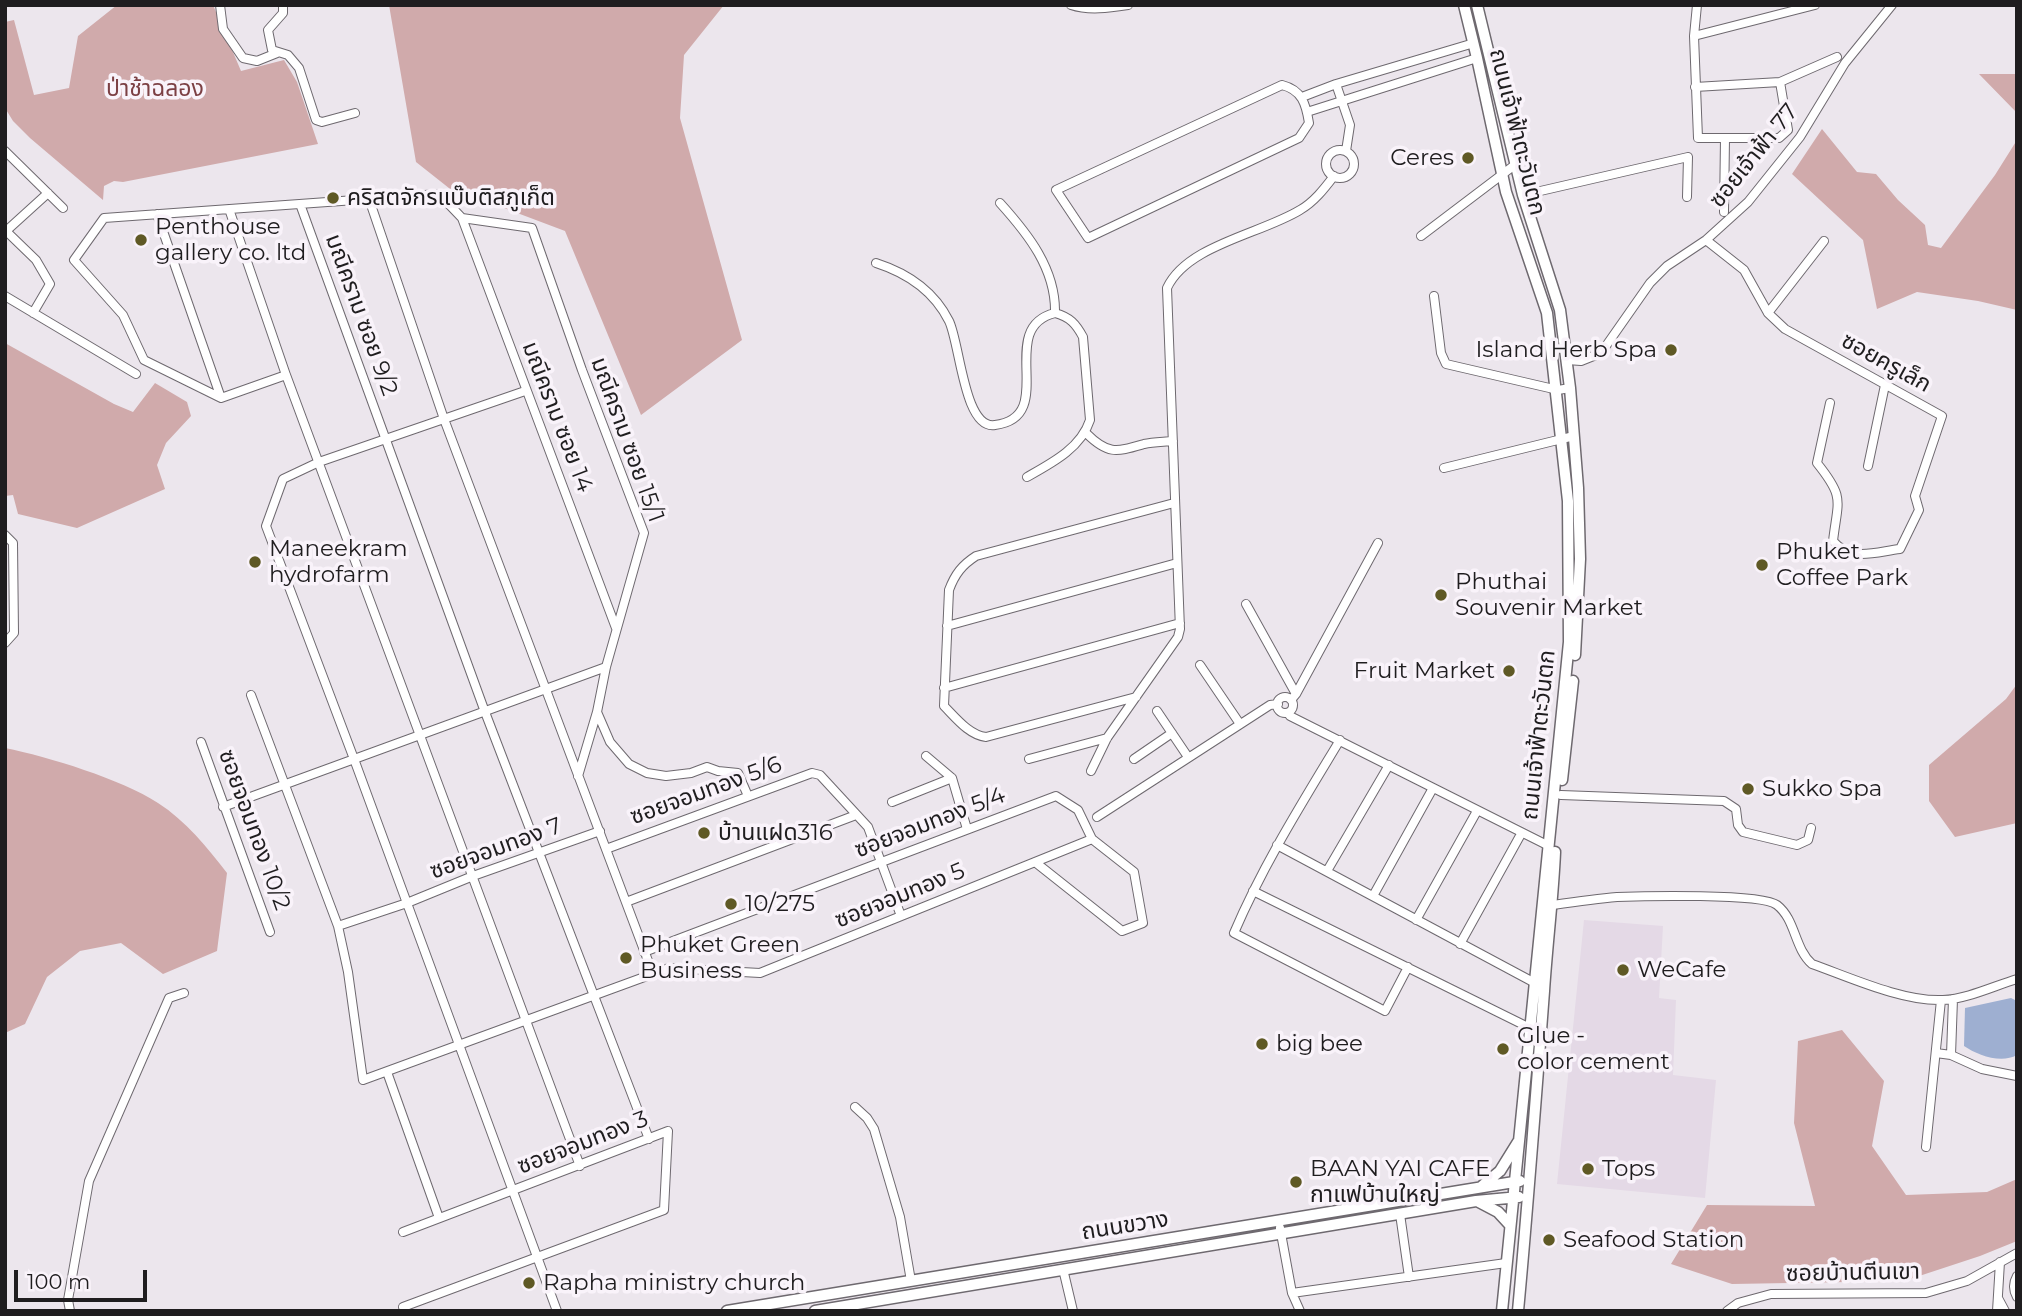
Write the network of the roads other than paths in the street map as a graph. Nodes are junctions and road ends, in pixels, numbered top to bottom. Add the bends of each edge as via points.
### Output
1 (220, 5) edge
2 (283, 5) edge
3 (1071, 5) edge
4 (1128, 5) edge
5 (1464, 5) edge
6 (1477, 5) edge
7 (1697, 5) edge
8 (1815, 5) edge
9 (1892, 5) edge
10 (1695, 36) junction
11 (1474, 43) junction
12 (277, 53) junction
13 (1837, 57) dead end
14 (1477, 58) junction
15 (1780, 82) junction
16 (1336, 84) junction
17 (1695, 87) junction
18 (1302, 97) junction
19 (1341, 100) junction
20 (1307, 112) junction
21 (355, 113) dead end
22 (1725, 138) junction
23 (5, 151) edge
24 (1346, 151) junction
25 (1516, 164) junction
26 (1502, 173) junction
27 (1334, 176) junction
28 (48, 193) junction
29 (1523, 195) junction
30 (1688, 197) dead end
31 (369, 199) junction
32 (1000, 202) dead end
33 (300, 204) junction
34 (63, 208) dead end
35 (229, 209) junction
36 (1724, 212) dead end
37 (158, 214) junction
38 (462, 218) junction
39 (6, 231) edge
40 (1421, 236) dead end
41 (1706, 240) junction
42 (1824, 241) dead end
43 (876, 262) dead end
44 (5, 296) edge
45 (1434, 296) dead end
46 (33, 313) junction
47 (1055, 313) junction
48 (1768, 313) junction
49 (1567, 360) junction
50 (136, 374) dead end
51 (286, 375) junction
52 (1885, 385) junction
53 (1570, 388) junction
54 (1558, 390) junction
55 (526, 391) junction
56 (221, 398) junction
57 (1830, 403) dead end
58 (444, 419) junction
59 (1086, 433) junction
60 (1568, 436) junction
61 (385, 439) junction
62 (1173, 441) junction
63 (319, 462) junction
64 (1868, 466) dead end
65 (1444, 468) dead end
66 (1027, 477) dead end
67 (1174, 503) junction
68 (5, 535) edge
69 (1378, 543) dead end
70 (1177, 563) junction
71 (15, 588) junction
72 (5, 589) edge
73 (1245, 604) dead end
74 (1180, 623) junction
75 (947, 626) junction
76 (617, 629) junction
77 (5, 643) edge
78 (1200, 665) dead end
79 (606, 667) junction
80 (944, 688) junction
81 (547, 689) junction
82 (251, 695) dead end
83 (1136, 697) junction
84 (1293, 697) junction
85 (1278, 704) junction
86 (1157, 711) dead end
87 (485, 712) junction
88 (597, 712) junction
89 (1288, 713) junction
90 (1240, 724) junction
91 (1172, 733) junction
92 (420, 735) junction
93 (1107, 738) junction
94 (1340, 740) junction
95 (201, 741) dead end
96 (926, 757) dead end
97 (1188, 757) junction
98 (1029, 759) dead end
99 (1133, 759) dead end
100 (354, 760) junction
101 (1389, 765) junction
102 (1091, 771) dead end
103 (578, 777) junction
104 (952, 778) junction
105 (285, 785) junction
106 (1433, 788) junction
107 (1561, 795) junction
108 (748, 796) junction
109 (892, 802) dead end
110 (223, 807) junction
111 (1477, 811) junction
112 (856, 815) junction
113 (1097, 817) dead end
114 (1811, 828) dead end
115 (967, 829) junction
116 (600, 831) junction
117 (1521, 834) junction
118 (1092, 839) junction
119 (1277, 845) junction
120 (1549, 846) junction
121 (606, 849) junction
122 (539, 854) junction
123 (882, 862) junction
124 (1035, 862) junction
125 (1327, 871) junction
126 (473, 876) junction
127 (1253, 891) junction
128 (1373, 896) junction
129 (626, 902) junction
130 (407, 903) junction
131 (1553, 905) junction
132 (901, 916) junction
133 (1416, 920) junction
134 (338, 926) junction
135 (270, 932) dead end
136 (1460, 944) junction
137 (644, 952) junction
138 (1408, 967) junction
139 (653, 974) junction
140 (2017, 979) edge
141 (1535, 983) junction
142 (184, 993) dead end
143 (592, 996) junction
144 (1953, 999) junction
145 (1941, 1000) junction
146 (527, 1020) junction
147 (1535, 1030) junction
148 (459, 1045) junction
149 (1936, 1053) junction
150 (1951, 1055) junction
151 (387, 1072) junction
152 (2017, 1076) edge
153 (855, 1107) dead end
154 (649, 1139) junction
155 (1519, 1141) junction
156 (1926, 1147) dead end
157 (580, 1166) junction
158 (1530, 1180) junction
159 (1515, 1181) junction
160 (1479, 1187) junction
161 (512, 1191) junction
162 (1513, 1197) junction
163 (1529, 1197) junction
164 (1476, 1201) junction
165 (1399, 1214) junction
166 (439, 1218) junction
167 (1510, 1225) junction
168 (1280, 1227) junction
169 (403, 1232) dead end
170 (2017, 1253) edge
171 (537, 1257) junction
172 (2000, 1262) junction
173 (1506, 1263) junction
174 (1063, 1269) junction
175 (951, 1275) junction
176 (1409, 1277) junction
177 (1999, 1278) junction
178 (2016, 1280) edge
179 (911, 1281) junction
180 (952, 1288) junction
181 (1292, 1293) junction
182 (2017, 1297) edge
183 (1998, 1298) junction
184 (403, 1307) dead end
185 (70, 1311) edge
186 (556, 1311) edge
187 (727, 1311) edge
188 (815, 1311) edge
189 (1073, 1311) edge
190 (1300, 1311) edge
191 (1502, 1311) edge
192 (1518, 1311) edge
193 (1727, 1311) edge
194 (1997, 1311) edge
195 (2005, 1311) edge

1 - 12 street via 223,29 243,58 257,61
2 - 12 street via 283,13 268,33
3 - 4 street via 1104,9
5 - 11 main road, ถนนเจ้าฟ้าตะวันตก
6 - 25 main road, ถนนเจ้าฟ้าตะวันตก
7 - 10 street
8 - 10 street
9 - 41 street, ซอยเจ้าฟ้า 77 via 1845,63 1800,137 1748,202
10 - 17 street
11 - 14 main road, ถนนเจ้าฟ้าตะวันตก
11 - 16 street
12 - 21 street via 288,55 299,68 318,121
13 - 15 street
14 - 19 street
14 - 26 main road, ถนนเจ้าฟ้าตะวันตก
15 - 17 street
15 - 22 street via 1788,130 1779,138
16 - 18 street
16 - 19 street
17 - 22 street via 1698,138
18 - 20 street
18 - 20 street via 1289,86 1277,86 1056,190 1088,238 1293,142 1309,123
19 - 20 street
19 - 24 street via 1350,125
22 - 36 street
23 - 28 street
24 - 27 street via 1329,155 1326,165
24 - 27 street via 1354,161 1353,170 1343,177
25 - 26 street
25 - 29 main road, ถนนเจ้าฟ้าตะวันตก
26 - 40 street
26 - 54 main road, ถนนเจ้าฟ้าตะวันตก via 1548,313
27 - 62 street via 1301,209 1223,244 1173,275 1167,288
28 - 34 street
28 - 39 street
29 - 30 street via 1688,157
29 - 49 main road, ถนนเจ้าฟ้าตะวันตก via 1560,310
31 - 33 street
31 - 38 street via 439,194
31 - 58 street
32 - 47 street via 1044,263 1053,283
33 - 35 street
33 - 61 street, มณีคราม ซอย 9/2
35 - 37 street
35 - 51 street
37 - 56 street
37 - 56 street via 104,218 74,260 123,315 144,360
38 - 55 street, มณีคราม ซอย 14
38 - 76 street, มณีคราม ซอย 15/1 via 532,228 644,533
39 - 46 street via 36,260 50,284
41 - 48 street, ซอยครูเล็ก via 1744,270
41 - 49 street, ซอยเจ้าฟ้า 77 via 1650,283 1601,353 1581,361
42 - 48 street
43 - 47 street via 921,285 948,318 969,400 981,422 989,426 1014,418 1021,410 1027,396 1030,329
44 - 46 street
45 - 54 street via 1446,364
46 - 50 street
47 - 59 street via 1077,325 1083,337 1090,420
48 - 52 street, ซอยครูเล็ก via 1785,329
49 - 53 main road, ถนนเจ้าฟ้าตะวันตก
51 - 56 street
51 - 63 street
52 - 57 street, ซอยครูเล็ก via 1942,416 1915,496 1919,510 1900,549 1854,554 1842,551 1833,541 1839,495 1817,463
52 - 64 street
53 - 54 street
53 - 60 main road, ถนนเจ้าฟ้าตะวันตก
54 - 60 main road, ถนนเจ้าฟ้าตะวันตก
55 - 58 street
55 - 76 street, มณีคราม ซอย 14
58 - 61 street
58 - 81 street
59 - 62 street via 1100,447 1114,451
59 - 66 street via 1053,463
60 - 65 street
60 - 107 main road, ถนนเจ้าฟ้าตะวันตก via 1580,559
60 - 120 main road, ถนนเจ้าฟ้าตะวันตก via 1569,642
61 - 63 street
61 - 87 street, มณีคราม ซอย 9/2
62 - 67 street
63 - 92 street
63 - 100 street via 283,479 266,526
67 - 70 street
67 - 75 street via 976,556 954,575
68 - 71 street via 13,543
69 - 84 street
70 - 74 street
70 - 75 street
71 - 72 street
71 - 77 street via 14,633
73 - 84 street
74 - 80 street
74 - 83 street via 1178,638
75 - 80 street
76 - 79 street, มณีคราม ซอย 15/1
78 - 90 street
79 - 81 street
79 - 88 street, มณีคราม ซอย 15/1
80 - 83 street via 944,706 963,725 986,737
81 - 87 street
81 - 103 street
82 - 105 street
83 - 93 street
84 - 85 street
84 - 89 street
85 - 89 street via 1279,710
85 - 90 street
86 - 91 street
87 - 92 street
87 - 122 street, มณีคราม ซอย 9/2
88 - 103 street, มณีคราม ซอย 15/1
88 - 108 street via 610,742 629,764 666,776 707,766 738,773
89 - 94 street
90 - 97 street
91 - 97 street
91 - 99 street
92 - 100 street
92 - 126 street
93 - 98 street
93 - 102 street
94 - 101 street
94 - 119 street
95 - 110 street, ซอยจอมทอง 10/2
96 - 104 street
97 - 113 street
100 - 105 street
100 - 130 street
101 - 106 street
101 - 125 street
103 - 116 street
104 - 109 street
104 - 115 street
105 - 110 street
105 - 134 street
106 - 111 street
106 - 128 street
107 - 114 street via 1724,801 1736,809 1743,832 1797,845 1808,840
107 - 131 main road, ถนนเจ้าฟ้าตะวันตก
108 - 112 street, ซอยจอมทอง 5/6 via 812,773 820,775
108 - 121 street, ซอยจอมทอง 5/6
110 - 135 street, ซอยจอมทอง 10/2
111 - 117 street
111 - 133 street
112 - 123 street via 868,827
112 - 129 street
115 - 118 street, ซอยจอมทอง 5/4 via 1056,796 1078,810
115 - 123 street, ซอยจอมทอง 5/4
116 - 121 street
116 - 122 street, ซอยจอมทอง 7
117 - 120 street
117 - 136 street
118 - 124 street, ซอยจอมทอง 5
118 - 124 street via 1134,872 1143,923 1122,931
119 - 125 street
119 - 127 street
120 - 141 main road, ถนนเจ้าฟ้าตะวันตก
121 - 129 street
122 - 126 street, ซอยจอมทอง 7
122 - 143 street, มณีคราม ซอย 9/2
123 - 132 street
123 - 137 street, ซอยจอมทอง 5/4
124 - 132 street, ซอยจอมทอง 5
125 - 128 street
126 - 130 street, ซอยจอมทอง 7
126 - 146 street
127 - 138 street
127 - 138 street via 1234,933 1385,1011
128 - 133 street
129 - 137 street
130 - 134 street, ซอยจอมทอง 7
130 - 148 street
131 - 145 street via 1618,897 1750,897 1775,903 1787,917 1802,956 1812,964 1889,992
131 - 147 main road, ถนนเจ้าฟ้าตะวันตก
132 - 139 street, ซอยจอมทอง 5 via 761,973 669,968
133 - 136 street
134 - 151 street, ซอยจอมทอง 5 via 363,1080
136 - 141 street
137 - 139 street
138 - 147 street
139 - 143 street, ซอยจอมทอง 5
140 - 144 street
141 - 147 main road, ถนนเจ้าฟ้าตะวันตก
142 - 185 street via 169,998 89,1181 68,1300
143 - 146 street, ซอยจอมทอง 5
143 - 154 street, มณีคราม ซอย 9/2
144 - 145 street
144 - 150 street
145 - 149 street
146 - 148 street, ซอยจอมทอง 5
146 - 157 street
147 - 155 main road, ถนนเจ้าฟ้าตะวันตก
147 - 158 main road, ถนนเจ้าฟ้าตะวันตก
148 - 151 street, ซอยจอมทอง 5
148 - 161 street
149 - 150 street
149 - 156 street
150 - 152 street via 1982,1069
151 - 166 street
153 - 179 street via 874,1129 900,1217
154 - 157 street, ซอยจอมทอง 3
154 - 171 street, ซอยจอมทอง 3 via 668,1131 664,1210
155 - 159 main road, ถนนเจ้าฟ้าตะวันตก
155 - 160 main road via 1500,1171
157 - 161 street, ซอยจอมทอง 3
158 - 159 main road, ถนนขวาง
158 - 163 main road, ถนนเจ้าฟ้าตะวันตก
159 - 160 main road, ถนนขวาง
159 - 162 main road, ถนนเจ้าฟ้าตะวันตก
160 - 168 main road, ถนนขวาง
161 - 166 street, ซอยจอมทอง 3
161 - 171 street
162 - 163 main road, ถนนขวาง
162 - 164 main road, ถนนขวาง
162 - 167 main road, ถนนเจ้าฟ้าตะวันตก
163 - 192 main road, ถนนเจ้าฟ้าตะวันตก
164 - 165 main road, ถนนขวาง
164 - 167 main road via 1498,1212
165 - 168 main road, ถนนขวาง
165 - 176 street
166 - 169 street, ซอยจอมทอง 3
167 - 173 main road, ถนนเจ้าฟ้าตะวันตก
168 - 174 main road, ถนนขวาง
168 - 175 main road, ถนนขวาง
168 - 181 street
170 - 172 street, ซอยบ้านตีนเขา
171 - 184 street
171 - 186 street
172 - 177 street
172 - 193 street, ซอยบ้านตีนเขา via 1967,1281 1926,1293 1771,1294
173 - 176 street
173 - 191 main road, ถนนเจ้าฟ้าตะวันตก
174 - 180 main road, ถนนขวาง
174 - 189 street
175 - 179 main road, ถนนขวาง
175 - 180 main road
176 - 181 street
177 - 178 street
177 - 183 street
178 - 182 street
179 - 187 main road, ถนนขวาง
180 - 188 main road, ถนนขวาง
181 - 190 street
183 - 194 street
183 - 195 street

